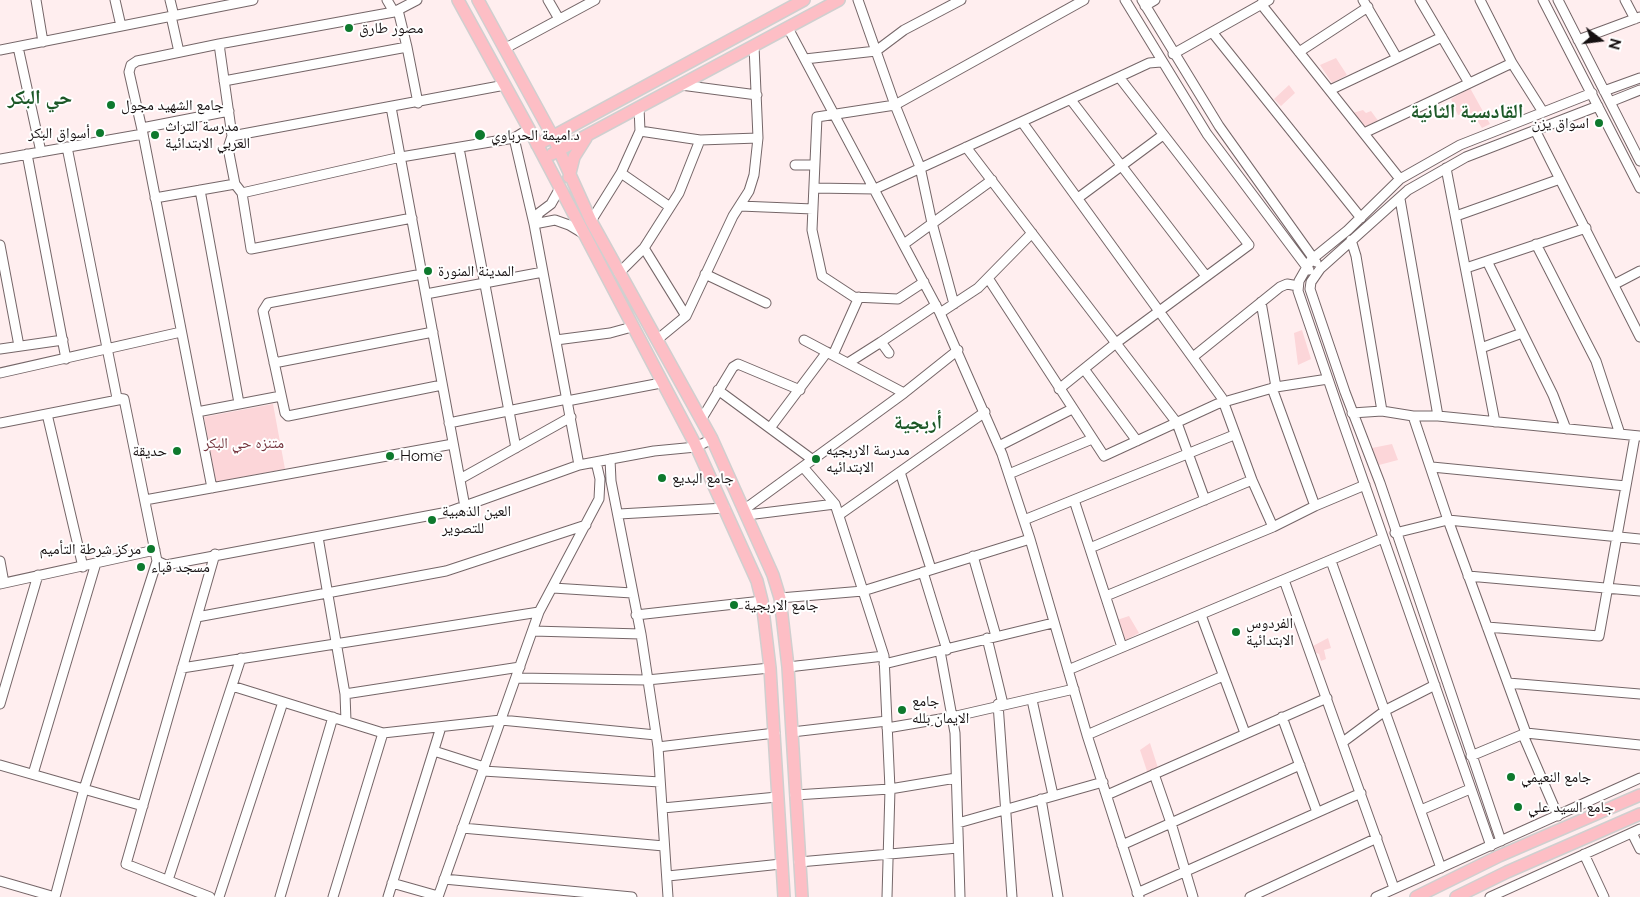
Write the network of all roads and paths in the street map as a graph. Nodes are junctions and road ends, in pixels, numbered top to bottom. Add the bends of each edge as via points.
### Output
1 (36, 0) edge
2 (116, 0) edge
3 (170, 0) edge
4 (252, 0) edge
5 (387, 0) edge
6 (417, 0) edge
7 (458, 0) edge
8 (478, 0) edge
9 (548, 0) edge
10 (595, 0) edge
11 (804, 0) edge
12 (839, 0) edge
13 (858, 0) edge
14 (961, 0) edge
15 (1084, 0) edge
16 (1125, 0) edge
17 (1155, 0) edge
18 (1420, 0) edge
19 (1480, 0) edge
20 (1543, 0) edge
21 (1558, 0) edge
22 (1625, 0) edge
23 (229, 2) edge
24 (1265, 2) edge
25 (1144, 3) edge
26 (1365, 4) edge
27 (396, 11) junction
28 (173, 16) junction
29 (1637, 18) edge
30 (559, 19) junction
31 (121, 26) junction
32 (788, 28) junction
33 (1212, 32) junction
34 (1442, 37) junction
35 (1578, 40) junction
36 (43, 42) junction
37 (219, 44) junction
38 (18, 46) junction
39 (754, 46) junction
40 (407, 47) junction
41 (504, 49) junction
42 (0, 50) edge
43 (876, 51) junction
44 (179, 52) junction
45 (1299, 52) junction
46 (1173, 54) junction
47 (1397, 58) junction
48 (805, 59) junction
49 (1161, 62) junction
50 (1512, 63) junction
51 (1119, 77) junction
52 (1640, 78) edge
53 (224, 81) junction
54 (1469, 84) junction
55 (505, 85) junction
56 (681, 85) junction
57 (1330, 90) junction
58 (1640, 90) edge
59 (1604, 91) junction
60 (757, 94) junction
61 (1592, 94) junction
62 (1071, 100) junction
63 (1610, 102) junction
64 (418, 103) junction
65 (610, 105) junction
66 (895, 105) junction
67 (1598, 106) junction
68 (391, 107) junction
69 (639, 107) junction
70 (537, 109) junction
71 (229, 111) junction
72 (1543, 112) junction
73 (835, 114) junction
74 (617, 119) junction
75 (1022, 122) junction
76 (578, 123) junction
77 (529, 129) junction
78 (1535, 130) junction
79 (143, 131) junction
80 (640, 131) junction
81 (591, 133) junction
82 (1364, 133) junction
83 (1163, 135) junction
84 (232, 136) junction
85 (552, 137) junction
86 (514, 138) junction
87 (758, 138) junction
88 (700, 140) junction
89 (537, 146) junction
90 (966, 147) junction
91 (67, 148) junction
92 (459, 148) junction
93 (1637, 150) edge
94 (41, 152) junction
95 (558, 152) junction
96 (26, 154) junction
97 (401, 157) junction
98 (544, 158) junction
99 (0, 159) edge
100 (1640, 161) edge
101 (795, 165) dead end
102 (814, 165) junction
103 (1123, 165) junction
104 (920, 167) junction
105 (1446, 168) junction
106 (621, 173) junction
107 (569, 177) junction
108 (1400, 179) junction
109 (1560, 179) junction
110 (992, 180) junction
111 (235, 184) junction
112 (560, 188) junction
113 (814, 188) junction
114 (1640, 188) edge
115 (875, 189) junction
116 (200, 190) junction
117 (242, 193) junction
118 (155, 198) junction
119 (1078, 198) junction
120 (1400, 199) junction
121 (740, 206) junction
122 (670, 207) junction
123 (813, 209) junction
124 (1456, 216) junction
125 (412, 218) junction
126 (1361, 218) junction
127 (591, 221) junction
128 (534, 224) junction
129 (932, 224) junction
130 (1586, 228) junction
131 (1032, 233) junction
132 (584, 234) junction
133 (1351, 240) junction
134 (904, 244) junction
135 (1536, 244) junction
136 (0, 245) edge
137 (644, 248) junction
138 (1314, 258) junction
139 (1487, 261) junction
140 (1306, 266) junction
141 (1466, 268) junction
142 (1640, 271) edge
143 (543, 272) junction
144 (1318, 272) junction
145 (619, 273) junction
146 (422, 274) junction
147 (705, 274) junction
148 (1206, 276) junction
149 (988, 278) junction
150 (485, 282) junction
151 (924, 282) junction
152 (1615, 284) junction
153 (1298, 286) junction
154 (426, 294) junction
155 (859, 297) junction
156 (1261, 302) junction
157 (766, 303) dead end
158 (954, 304) junction
159 (938, 309) junction
160 (1158, 311) junction
161 (686, 316) junction
162 (632, 327) junction
163 (182, 332) junction
164 (433, 332) junction
165 (1522, 333) junction
166 (1640, 337) edge
167 (658, 339) junction
168 (63, 340) junction
169 (556, 340) junction
170 (804, 340) dead end
171 (881, 342) junction
172 (1116, 343) junction
173 (19, 346) junction
174 (1481, 348) junction
175 (0, 349) edge
176 (108, 349) junction
177 (958, 350) junction
178 (830, 353) junction
179 (889, 353) dead end
180 (66, 358) junction
181 (1193, 358) junction
182 (274, 363) junction
183 (848, 363) junction
184 (1084, 369) junction
185 (0, 373) edge
186 (1328, 379) junction
187 (662, 383) junction
188 (442, 384) junction
189 (1274, 388) junction
190 (1059, 389) junction
191 (718, 390) junction
192 (800, 390) junction
193 (1345, 392) junction
194 (904, 393) junction
195 (1333, 395) junction
196 (281, 396) junction
197 (124, 399) junction
198 (567, 400) junction
199 (1224, 402) junction
200 (239, 403) junction
201 (509, 409) junction
202 (1072, 409) junction
203 (1382, 411) junction
204 (197, 412) junction
205 (985, 412) junction
206 (1352, 413) junction
207 (47, 414) junction
208 (1413, 416) junction
209 (1438, 416) junction
210 (571, 417) junction
211 (701, 420) junction
212 (1496, 422) junction
213 (0, 423) edge
214 (449, 423) junction
215 (1177, 423) junction
216 (770, 428) junction
217 (1566, 429) junction
218 (1620, 434) junction
219 (1234, 435) junction
220 (1637, 436) edge
221 (712, 439) junction
222 (1092, 439) junction
223 (1137, 441) junction
224 (453, 444) junction
225 (999, 446) junction
226 (696, 447) junction
227 (516, 448) junction
228 (1188, 454) junction
229 (610, 459) junction
230 (813, 460) junction
231 (596, 462) junction
232 (579, 465) junction
233 (803, 467) junction
234 (1432, 467) junction
235 (900, 472) junction
236 (1009, 474) junction
237 (460, 479) junction
238 (1252, 480) junction
239 (1365, 485) junction
240 (1626, 486) junction
241 (212, 488) junction
242 (145, 500) junction
243 (1074, 500) junction
244 (1205, 500) junction
245 (835, 504) junction
246 (1315, 506) junction
247 (465, 507) junction
248 (725, 508) junction
249 (746, 512) junction
250 (619, 514) junction
251 (839, 515) junction
252 (1024, 520) junction
253 (1448, 520) junction
254 (586, 525) junction
255 (1274, 527) junction
256 (1395, 533) junction
257 (318, 537) junction
258 (1616, 537) junction
259 (1383, 538) junction
260 (1030, 539) junction
261 (1640, 539) edge
262 (1090, 548) junction
263 (155, 550) junction
264 (215, 554) junction
265 (973, 556) junction
266 (157, 561) junction
267 (1331, 561) junction
268 (0, 562) edge
269 (96, 563) junction
270 (83, 567) junction
271 (927, 571) junction
272 (38, 575) junction
273 (1468, 576) junction
274 (1284, 580) junction
275 (2, 583) edge
276 (1608, 587) junction
277 (552, 588) junction
278 (863, 590) junction
279 (1640, 591) edge
280 (632, 593) junction
281 (327, 594) junction
282 (1106, 596) junction
283 (780, 598) junction
284 (762, 601) junction
285 (539, 612) junction
286 (636, 615) junction
287 (1201, 616) junction
288 (197, 617) junction
289 (1053, 623) junction
290 (1487, 628) junction
291 (533, 630) junction
292 (641, 634) junction
293 (992, 637) junction
294 (335, 644) junction
295 (1122, 647) junction
296 (1435, 649) junction
297 (944, 650) junction
298 (1424, 654) junction
299 (241, 658) junction
300 (884, 660) junction
301 (788, 666) junction
302 (520, 667) junction
303 (182, 668) junction
304 (770, 668) junction
305 (1068, 670) junction
306 (1223, 676) junction
307 (516, 678) junction
308 (647, 680) junction
309 (1508, 683) junction
310 (1435, 685) junction
311 (232, 686) junction
312 (1074, 689) junction
313 (345, 694) junction
314 (1640, 694) edge
315 (1327, 698) junction
316 (1032, 700) junction
317 (283, 702) junction
318 (0, 704) edge
319 (1001, 704) junction
320 (1386, 710) junction
321 (333, 717) junction
322 (952, 717) junction
323 (1282, 717) junction
324 (501, 720) junction
325 (346, 721) junction
326 (887, 725) junction
327 (442, 727) junction
328 (792, 732) junction
329 (383, 733) junction
330 (775, 733) junction
331 (1245, 733) junction
332 (1525, 734) junction
333 (656, 735) junction
334 (1087, 735) junction
335 (1342, 742) junction
336 (1640, 745) edge
337 (658, 747) junction
338 (434, 751) junction
339 (1472, 756) junction
340 (0, 765) edge
341 (1300, 765) junction
342 (483, 769) junction
343 (33, 774) junction
344 (1154, 774) junction
345 (956, 778) junction
346 (1640, 778) edge
347 (660, 782) junction
348 (1102, 782) junction
349 (84, 789) junction
350 (890, 789) junction
351 (1470, 789) junction
352 (1361, 793) junction
353 (795, 795) junction
354 (1053, 795) junction
355 (1107, 795) junction
356 (1640, 795) edge
357 (777, 797) junction
358 (1041, 799) junction
359 (143, 806) junction
360 (664, 808) junction
361 (1005, 809) junction
362 (1421, 810) junction
363 (1316, 812) junction
364 (1640, 814) edge
365 (1558, 816) junction
366 (958, 823) junction
367 (1172, 823) junction
368 (462, 828) junction
369 (1636, 831) edge
370 (1377, 838) junction
371 (1502, 841) junction
372 (1122, 845) junction
373 (664, 846) junction
374 (1491, 846) junction
375 (958, 848) junction
376 (1640, 849) edge
377 (1584, 854) junction
378 (890, 855) junction
379 (799, 862) junction
380 (782, 864) junction
381 (1441, 868) junction
382 (1185, 872) junction
383 (668, 876) junction
384 (444, 879) junction
385 (168, 880) junction
386 (0, 881) edge
387 (392, 882) junction
388 (1394, 888) junction
389 (553, 893) edge
390 (1138, 895) edge
391 (610, 896) edge
392 (55, 897) edge
393 (210, 897) edge
394 (219, 897) edge
395 (280, 897) edge
396 (332, 897) edge
397 (388, 897) edge
398 (438, 897) edge
399 (632, 897) edge
400 (668, 897) edge
401 (784, 897) edge
402 (802, 897) edge
403 (887, 897) edge
404 (960, 897) edge
405 (1012, 897) edge
406 (1058, 897) edge
407 (1193, 897) edge
408 (1250, 897) edge
409 (1376, 897) edge
410 (1416, 897) edge
411 (1456, 897) edge
412 (1490, 897) edge
413 (1604, 897) edge

1 - 36 street
2 - 31 street
3 - 28 street
4 - 23 street
5 - 27 street
6 - 27 street
7 - 55 main road
8 - 41 main road
9 - 30 street
10 - 30 street
11 - 65 main road
12 - 32 main road
13 - 43 street
14 - 43 street via 904,30
15 - 66 street
16 - 49 street
17 - 25 street
18 - 34 street
19 - 50 street
20 - 61 street
21 - 35 street
22 - 29 street
23 - 28 street
24 - 33 street
24 - 45 street
25 - 46 street
26 - 45 street
26 - 47 street
27 - 37 street
27 - 40 street
28 - 31 street
28 - 44 street
29 - 35 street
30 - 41 street
31 - 36 street
32 - 39 main road
32 - 48 street
33 - 46 street
33 - 126 street
34 - 47 street
34 - 54 street
35 - 59 street
36 - 38 street
37 - 44 street
37 - 53 street
38 - 42 street
38 - 94 street
39 - 56 main road
39 - 60 street
40 - 53 street
40 - 64 street
41 - 70 main road
43 - 48 street
43 - 66 street
44 - 79 street via 137,60 131,65 129,72
45 - 57 street
46 - 138 street via 1219,126
47 - 57 street
48 - 73 street
49 - 51 street via 1149,63
49 - 140 street via 1207,134
50 - 54 street
50 - 72 street
51 - 62 street
51 - 83 street
52 - 59 street
53 - 71 street
54 - 82 street
55 - 64 street
55 - 77 main road
56 - 60 street
56 - 69 main road
57 - 82 street
58 - 63 street
59 - 63 street
60 - 87 street
61 - 67 street
61 - 72 street
62 - 75 street
62 - 103 street
63 - 93 street
64 - 68 street
65 - 74 main road
65 - 76 main road
66 - 73 street
66 - 104 street
67 - 78 street
67 - 114 street
68 - 84 street
68 - 97 street
69 - 74 main road
69 - 80 street
70 - 76 main road via 547,122 558,127
70 - 85 main road
71 - 79 street
71 - 84 street
72 - 108 street via 1460,145
73 - 102 street via 816,116
73 - 115 street
74 - 81 main road
75 - 90 street
75 - 119 street
76 - 85 main road
77 - 86 street
77 - 89 main road
78 - 105 street
78 - 109 street
79 - 91 street
79 - 118 street
80 - 88 street
80 - 106 street
81 - 95 main road
81 - 107 main road via 574,157
82 - 108 street
83 - 103 street
83 - 148 street via 1249,245
84 - 111 street via 228,148
85 - 89 main road
85 - 95 main road
86 - 92 street
86 - 128 street
87 - 88 street
87 - 121 street via 754,175
88 - 122 street via 679,194
89 - 98 main road
90 - 104 street
90 - 110 street
91 - 94 street
91 - 176 street
92 - 97 street
92 - 150 street
93 - 100 street
94 - 96 street
95 - 98 main road
95 - 107 main road
96 - 99 street
96 - 168 street
97 - 117 street
97 - 125 street
98 - 112 main road
101 - 102 street
102 - 113 street
103 - 119 street
103 - 148 street
104 - 115 street
104 - 129 street
105 - 120 street via 1408,190
105 - 124 street
106 - 122 street
106 - 127 street
107 - 127 main road
108 - 126 street
109 - 124 street
109 - 130 street
110 - 129 street
110 - 131 street
111 - 116 street
111 - 117 street
112 - 128 street
112 - 132 main road
113 - 115 street
113 - 123 street
115 - 134 street
116 - 118 street
116 - 200 street
117 - 125 street via 249,246 254,250
118 - 163 street
119 - 160 street
120 - 133 street
120 - 209 street
121 - 123 street
121 - 147 street
122 - 137 street
123 - 155 street via 812,230 822,276
124 - 141 street
125 - 146 street
126 - 138 street
127 - 145 main road
128 - 132 street via 555,220
128 - 143 street
129 - 134 street
129 - 158 street
130 - 135 street
130 - 152 street
131 - 149 street
131 - 172 street
132 - 162 main road
133 - 144 street
133 - 203 street
134 - 151 street
135 - 139 street
135 - 218 street via 1596,361
136 - 173 street
137 - 145 street
137 - 161 street
138 - 140 street
138 - 144 street
139 - 141 street
139 - 165 street
140 - 144 street
140 - 153 street
141 - 174 street
142 - 152 street
143 - 150 street
143 - 169 street
144 - 193 street via 1310,289
145 - 167 main road
146 - 154 street
146 - 182 street via 268,303 263,311
147 - 157 street
147 - 161 street
148 - 160 street
149 - 158 street
149 - 190 street
150 - 154 street
150 - 201 street
151 - 155 street via 898,299
151 - 159 street
152 - 166 street
153 - 156 street via 1288,284 1280,287
153 - 186 street
154 - 164 street
155 - 178 street
156 - 181 street
156 - 189 street
158 - 159 street
159 - 171 street
159 - 177 street
160 - 172 street
160 - 181 street
161 - 167 street
162 - 169 street
162 - 187 main road
163 - 176 street
163 - 204 street
164 - 182 street
164 - 188 street
165 - 174 street
165 - 217 street
167 - 211 main road
168 - 173 street
168 - 180 street
169 - 198 street
170 - 178 street
171 - 179 street
171 - 183 street
172 - 184 street
172 - 215 street
173 - 175 street
174 - 212 street
176 - 180 street
176 - 197 street via 117,398
177 - 194 street
177 - 205 street
178 - 183 street
178 - 192 street
180 - 185 street
181 - 199 street
182 - 196 street
183 - 194 street
184 - 190 street
184 - 223 street
186 - 189 street
186 - 195 street
187 - 198 street
187 - 226 main road
188 - 196 street via 292,416 285,413
188 - 214 street
189 - 199 street
189 - 246 street
190 - 202 street
191 - 192 street via 738,364
191 - 211 street
191 - 216 street
192 - 216 street
193 - 195 street
193 - 206 street
194 - 230 street
195 - 239 street
196 - 200 street
197 - 207 street
197 - 242 street
198 - 201 street
198 - 210 street
199 - 215 street
199 - 219 street
200 - 204 street
201 - 214 street
201 - 227 street
202 - 222 street
202 - 225 street
203 - 206 street
203 - 208 street
204 - 241 street
205 - 225 street
205 - 235 street
206 - 256 street via 1380,483
207 - 213 street
207 - 270 street
208 - 209 street
208 - 234 street
209 - 212 street
210 - 227 street
210 - 232 street
211 - 221 main road
212 - 217 street
214 - 224 street
215 - 223 street
215 - 228 street
216 - 230 street
217 - 218 street
218 - 220 street
219 - 228 street
219 - 238 street
220 - 240 street
221 - 226 street
221 - 249 main road
222 - 223 street via 1104,456
222 - 236 street
224 - 237 street
224 - 241 street
225 - 236 street
226 - 229 street
226 - 248 main road
227 - 237 street
228 - 243 street
228 - 244 street
229 - 231 street
229 - 250 street via 611,481
230 - 233 street
231 - 232 street
231 - 254 street via 601,492
232 - 247 street
233 - 245 street
233 - 249 street
234 - 240 street
234 - 253 street
235 - 251 street
235 - 271 street
236 - 252 street
237 - 247 street
238 - 244 street
238 - 255 street
239 - 246 street
239 - 259 street
240 - 258 street
241 - 242 street
242 - 263 street
243 - 252 street
243 - 262 street
244 - 262 street
245 - 249 street
245 - 251 street
246 - 255 street
247 - 257 street
248 - 250 street
248 - 284 main road via 757,580
249 - 283 main road via 774,575
250 - 280 street
251 - 278 street
252 - 260 street
253 - 256 street
253 - 258 street
253 - 273 street
254 - 277 street
254 - 281 street via 446,571
255 - 282 street
256 - 296 street
257 - 264 street
257 - 281 street
258 - 261 street
258 - 276 street
259 - 267 street
259 - 298 street
260 - 265 street
260 - 289 street
262 - 282 street
263 - 266 street
263 - 269 street
264 - 266 street via 166,565
264 - 288 street
265 - 271 street
265 - 293 street
266 - 349 street
267 - 274 street
267 - 320 street
268 - 275 street
269 - 270 street
269 - 343 street
270 - 272 street
271 - 278 street
271 - 297 street
272 - 275 street
272 - 318 street
273 - 276 street
273 - 290 street
274 - 287 street
274 - 315 street
276 - 279 street
276 - 290 street via 1599,636
277 - 280 street
277 - 285 street
278 - 283 street
278 - 300 street
280 - 286 street
281 - 288 street
281 - 294 street
282 - 295 street
283 - 301 main road
284 - 286 street
284 - 304 main road
285 - 291 street
285 - 294 street
286 - 292 street
287 - 295 street
287 - 306 street
288 - 303 street
289 - 293 street
289 - 305 street
290 - 309 street
291 - 292 street
291 - 302 street
292 - 308 street
293 - 297 street
293 - 319 street
294 - 299 street
294 - 313 street
295 - 305 street
296 - 298 street
296 - 339 street
297 - 300 street
297 - 322 street
298 - 310 street
299 - 303 street
299 - 311 street
300 - 301 street
300 - 326 street
301 - 328 main road
302 - 307 street
302 - 313 street
303 - 359 street
304 - 308 street
304 - 330 main road
305 - 312 street
306 - 331 street
306 - 334 street
307 - 308 street
307 - 324 street
308 - 333 street
309 - 314 street
309 - 332 street
310 - 320 street
310 - 351 street
311 - 317 street
311 - 385 street
312 - 316 street
312 - 334 street
313 - 325 street
315 - 323 street
315 - 335 street
316 - 319 street
316 - 354 street
317 - 321 street
317 - 394 street
319 - 322 street
319 - 361 street
320 - 335 street
320 - 362 street
321 - 325 street
321 - 395 street
322 - 326 street
322 - 345 street
323 - 331 street
323 - 341 street
324 - 327 street
324 - 333 street
324 - 342 street
325 - 329 street
326 - 328 street
326 - 350 street
327 - 329 street
327 - 338 street
328 - 353 main road
329 - 396 street
330 - 337 street
330 - 357 main road
331 - 344 street
332 - 336 street
332 - 339 street
332 - 365 street
333 - 337 street
334 - 348 street
335 - 352 street
337 - 347 street
338 - 342 street
338 - 387 street
339 - 371 street
340 - 343 street
341 - 363 street
341 - 367 street
342 - 347 street
342 - 368 street
343 - 349 street
344 - 355 street
344 - 367 street
345 - 350 street
345 - 366 street
346 - 365 street
347 - 360 street
348 - 354 street
348 - 355 street
349 - 359 street
349 - 392 street
350 - 353 street
350 - 378 street
351 - 362 street
351 - 374 street
352 - 363 street
352 - 370 street
353 - 379 main road
354 - 358 street
355 - 372 street
356 - 410 main road via 1499,856
357 - 360 street
357 - 380 main road
358 - 361 street
358 - 406 street
359 - 385 street via 126,864
360 - 373 street
361 - 366 street
361 - 405 street
362 - 381 street
363 - 382 street
364 - 411 main road
365 - 371 street
366 - 375 street
367 - 372 street
367 - 382 street
368 - 373 street
368 - 384 street
369 - 376 street
369 - 377 street
370 - 388 street
370 - 408 street
371 - 374 street
372 - 390 street
373 - 383 street
374 - 381 street
375 - 378 street
375 - 404 street
377 - 412 street
377 - 413 street
378 - 379 street
378 - 403 street
379 - 402 main road
380 - 383 street
380 - 401 main road
381 - 388 street
382 - 390 street
382 - 407 street
383 - 400 street
384 - 389 street
384 - 398 street
385 - 393 street
386 - 392 street
387 - 397 street
387 - 398 street
388 - 409 street
389 - 391 street
391 - 399 street

